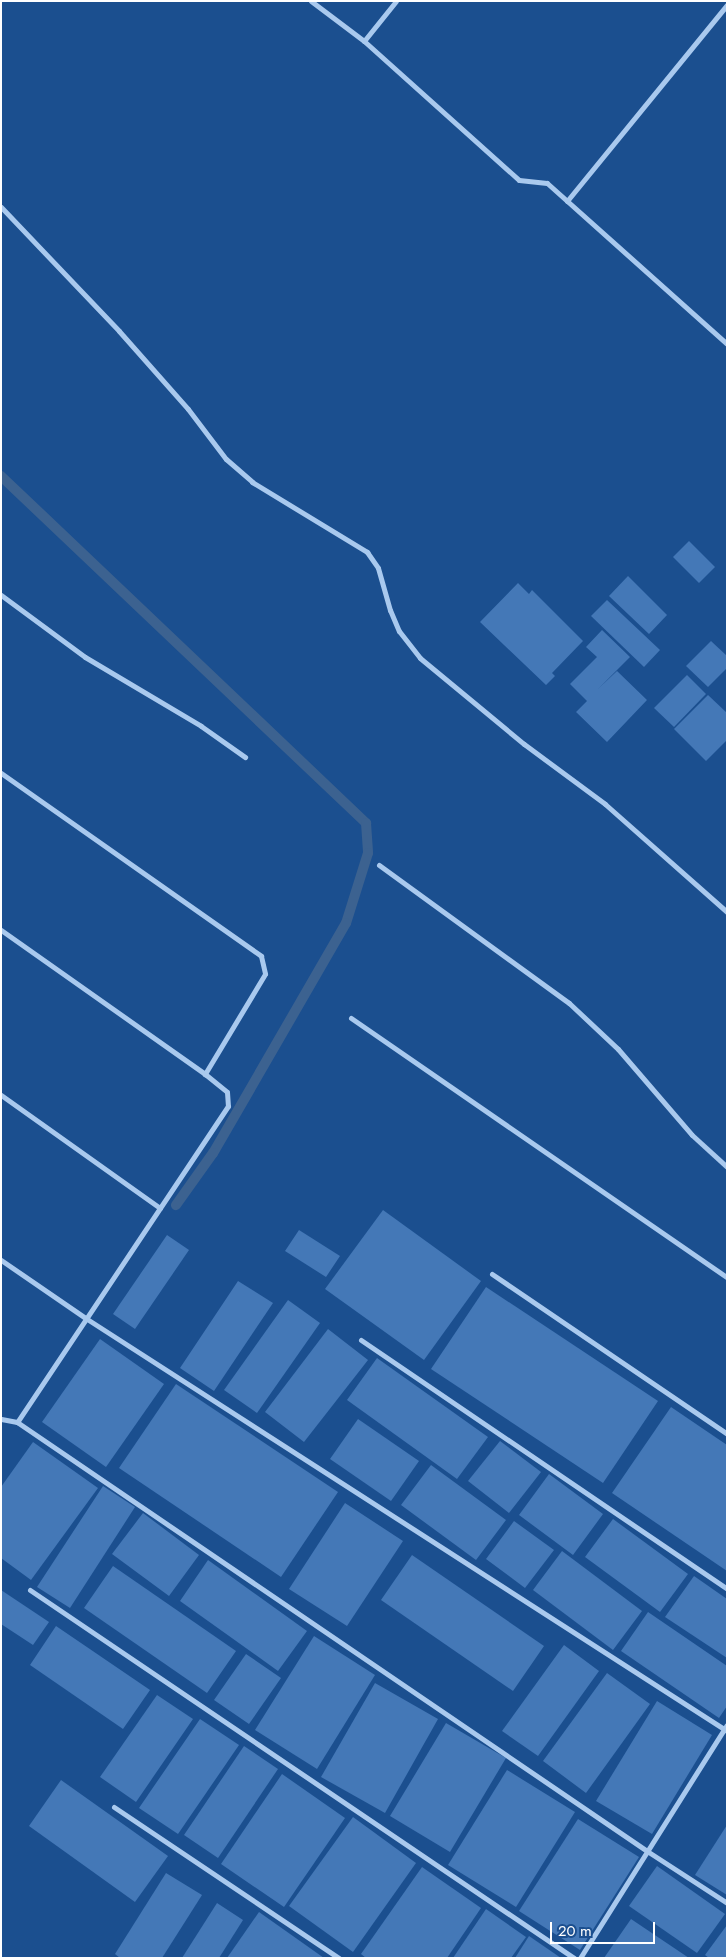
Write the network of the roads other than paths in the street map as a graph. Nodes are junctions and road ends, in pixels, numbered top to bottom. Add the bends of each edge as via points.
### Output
1 (311, 1) edge
2 (396, 1) edge
3 (727, 5) edge
4 (364, 41) junction
5 (567, 201) junction
6 (1, 208) edge
7 (727, 344) edge
8 (1, 595) edge
9 (245, 757) dead end
10 (1, 773) edge
11 (379, 865) dead end
12 (727, 912) edge
13 (1, 930) edge
14 (351, 1018) dead end
15 (206, 1074) junction
16 (1, 1095) edge
17 (727, 1167) edge
18 (160, 1208) junction
19 (1, 1260) edge
20 (492, 1274) dead end
21 (727, 1277) edge
22 (87, 1319) junction
23 (361, 1340) dead end
24 (1, 1419) edge
25 (17, 1422) junction
26 (727, 1434) edge
27 (727, 1588) edge
28 (30, 1590) dead end
29 (726, 1728) edge
30 (114, 1807) dead end
31 (647, 1851) junction
32 (727, 1903) edge
33 (339, 1958) edge
34 (574, 1958) edge
35 (580, 1958) edge

1 - 4 street
2 - 4 street
3 - 5 street
4 - 5 street via 519,180 547,183
5 - 7 street
6 - 12 street via 119,331 188,409 226,459 252,482 366,552 378,568 399,631 420,658 524,744 605,804
8 - 9 street via 85,657 202,726
10 - 15 street via 261,956 265,974
11 - 17 street via 569,1003 618,1050 692,1135
13 - 15 street
14 - 21 street
15 - 18 street via 227,1092 228,1106
16 - 18 street
18 - 22 street
19 - 22 street
20 - 26 street
22 - 25 street
22 - 29 street
23 - 27 street
24 - 25 street
25 - 31 street
28 - 34 street
29 - 31 street
30 - 33 street
31 - 32 street
31 - 35 street

